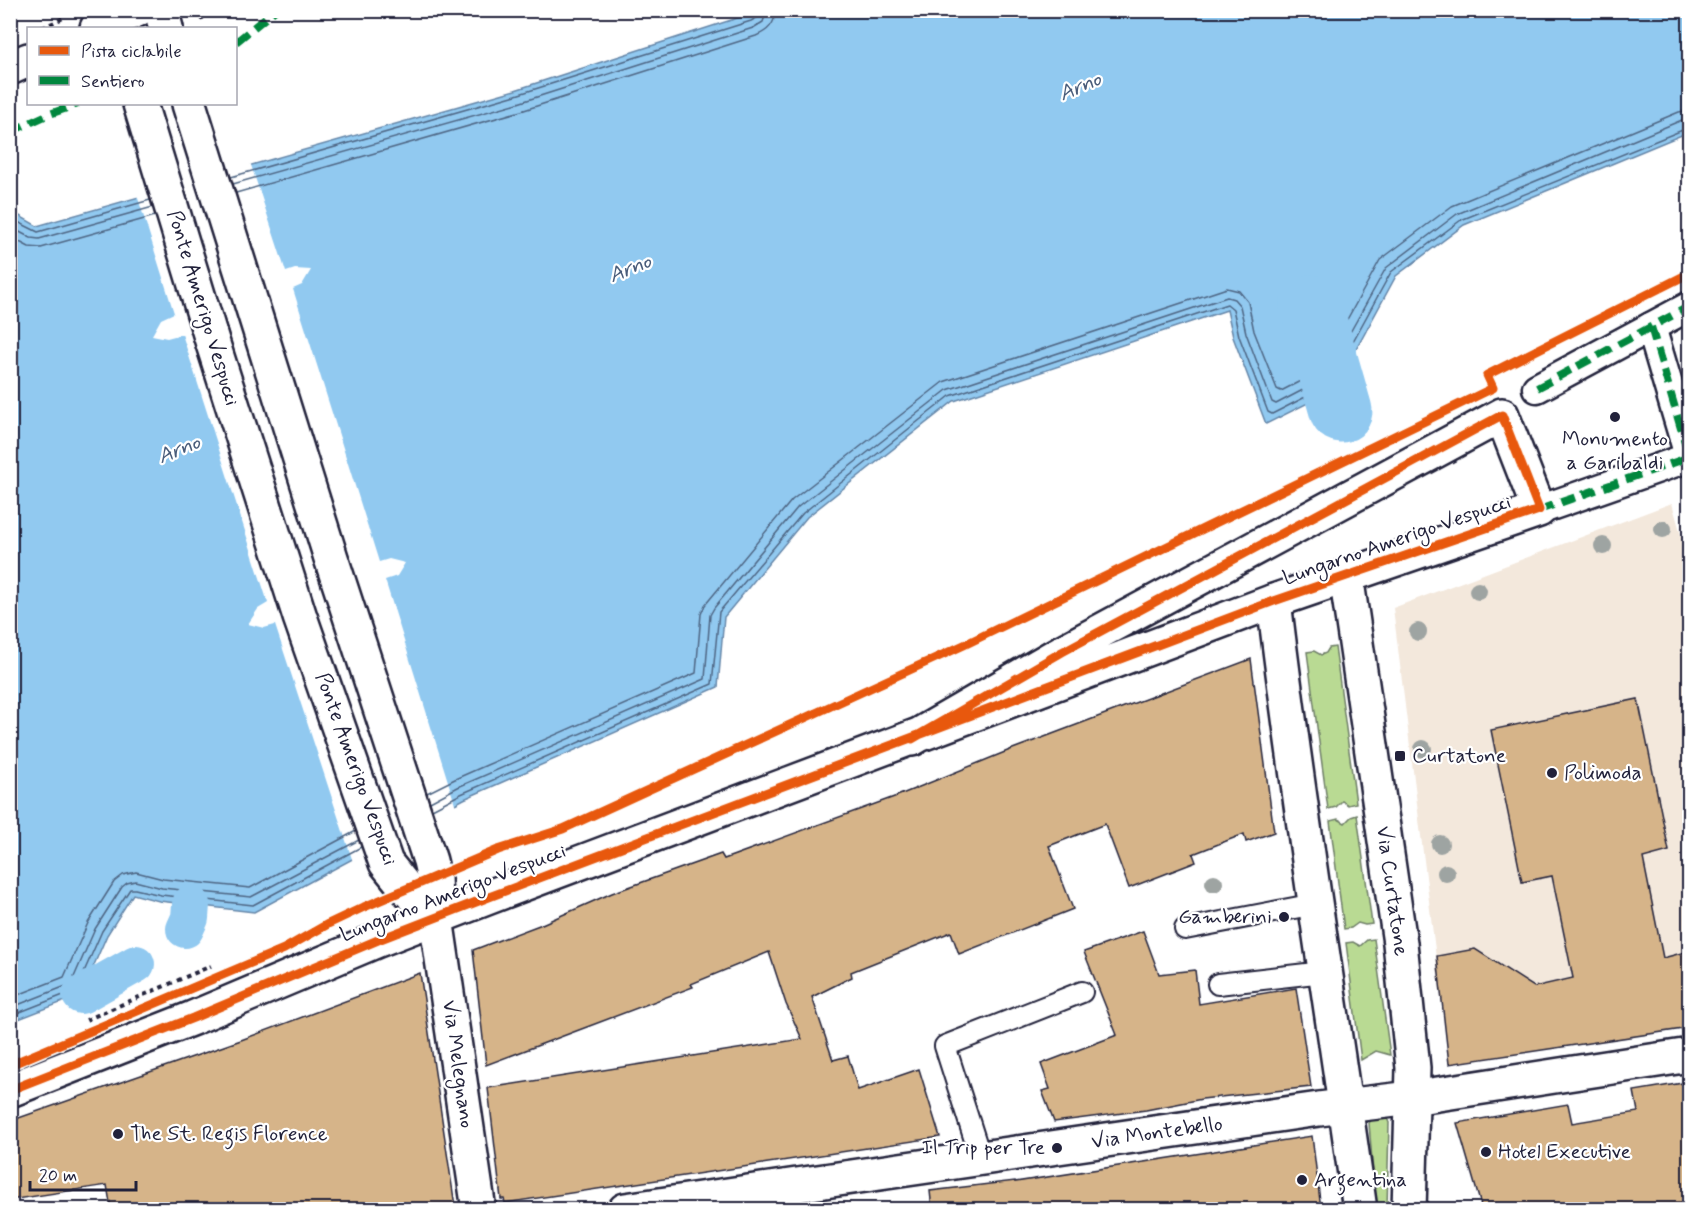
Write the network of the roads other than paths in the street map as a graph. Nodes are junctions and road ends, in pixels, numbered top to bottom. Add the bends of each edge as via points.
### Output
1 (161, 10) edge
2 (166, 27) edge
3 (27, 60) edge
4 (10, 68) edge
5 (140, 105) edge
6 (189, 105) edge
7 (1689, 306) edge
8 (1651, 327) junction
9 (1537, 388) dead end
10 (1689, 458) edge
11 (1539, 510) junction
12 (1346, 575) junction
13 (1274, 601) junction
14 (912, 739) junction
15 (1315, 904) junction
16 (436, 918) junction
17 (1185, 929) dead end
18 (1324, 972) junction
19 (1218, 984) dead end
20 (1082, 992) dead end
21 (1689, 1055) edge
22 (10, 1090) edge
23 (1412, 1098) junction
24 (1345, 1105) junction
25 (981, 1159) junction
26 (480, 1209) edge
27 (625, 1209) edge
28 (1360, 1209) edge
29 (1409, 1209) edge

1 - 2 street
3 - 4 street
5 - 16 street, Ponte Amerigo Vespucci via 293,595 386,863
6 - 16 street, Ponte Amerigo Vespucci via 426,849 434,878
7 - 8 street
8 - 9 street
8 - 10 street, Lungarno Amerigo Vespucci
10 - 11 street, Lungarno Amerigo Vespucci
11 - 12 street, Lungarno Amerigo Vespucci
11 - 14 street, Lungarno Amerigo Vespucci via 1502,415 1062,652
12 - 13 street, Lungarno Amerigo Vespucci
12 - 23 street, Via Curtatone via 1400,943 1413,1068
13 - 14 street, Lungarno Amerigo Vespucci
13 - 15 street
14 - 16 street, Lungarno Amerigo Vespucci
15 - 17 lane
15 - 18 street
16 - 22 street, Lungarno Amerigo Vespucci via 386,961 370,968 279,1004 193,1018
16 - 26 street, Via Melegnano
18 - 19 lane
18 - 24 street
20 - 25 lane via 945,1046
21 - 23 street, Via Montebello
23 - 24 street, Via Montebello
23 - 29 street, Via Curtatone
24 - 25 street, Via Montebello
24 - 28 street
25 - 27 street, Via Montebello

